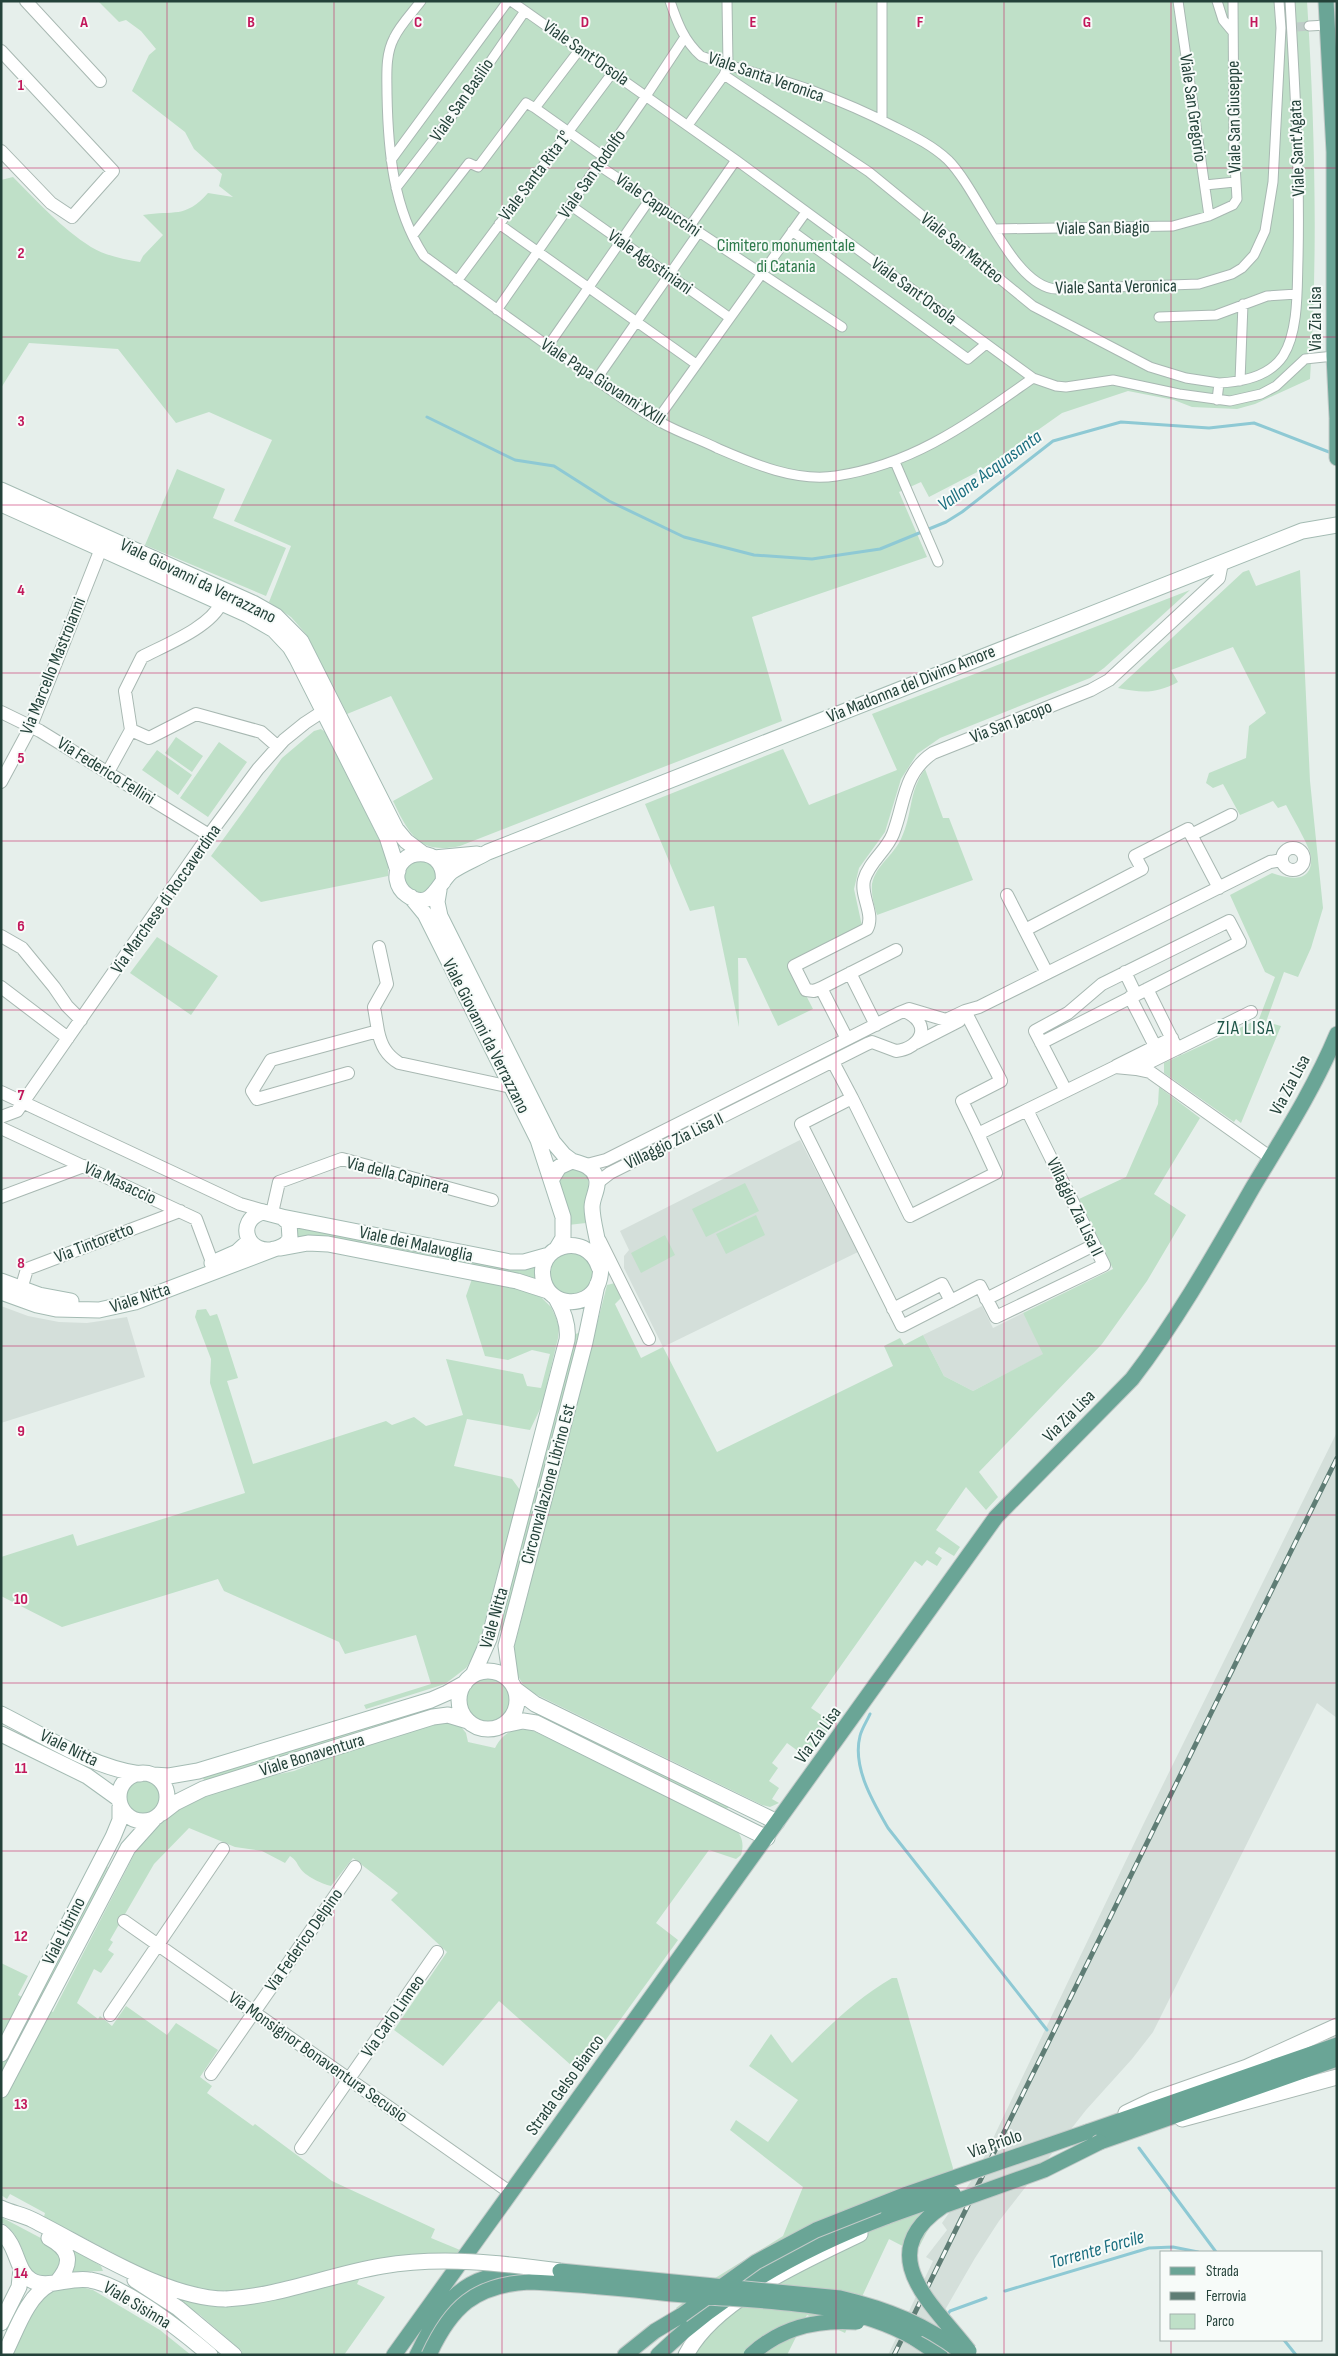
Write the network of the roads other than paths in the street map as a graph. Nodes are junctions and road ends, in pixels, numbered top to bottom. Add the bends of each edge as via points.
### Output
1 (26, 1) edge
2 (421, 1) edge
3 (510, 1) edge
4 (670, 1) edge
5 (727, 1) edge
6 (882, 1) edge
7 (1178, 1) edge
8 (1217, 1) edge
9 (1233, 1) edge
10 (1279, 1) edge
11 (1290, 1) edge
12 (1326, 1) edge
13 (525, 11) junction
14 (1332, 25) edge
15 (1308, 26) tunnel mouth
16 (1294, 27) junction
17 (1281, 28) junction
18 (1233, 32) junction
19 (685, 37) junction
20 (580, 49) junction
21 (1, 51) edge
22 (728, 65) junction
23 (613, 72) junction
24 (724, 75) junction
25 (100, 81) dead end
26 (646, 96) junction
27 (535, 108) junction
28 (882, 120) junction
29 (688, 126) junction
30 (568, 132) junction
31 (1, 151) edge
32 (390, 160) junction
33 (736, 160) junction
34 (601, 161) junction
35 (1235, 182) junction
36 (1204, 185) junction
37 (396, 188) junction
38 (650, 200) junction
39 (570, 205) junction
40 (806, 212) junction
41 (1209, 216) junction
42 (1336, 220) edge
43 (499, 224) junction
44 (690, 226) junction
45 (995, 229) junction
46 (792, 231) junction
47 (699, 232) junction
48 (413, 235) junction
49 (621, 241) junction
50 (538, 252) junction
51 (762, 274) junction
52 (669, 275) junction
53 (457, 281) junction
54 (589, 288) junction
55 (1297, 294) junction
56 (1244, 304) junction
57 (497, 310) junction
58 (1159, 317) dead end
59 (730, 318) junction
60 (637, 322) junction
61 (842, 327) dead end
62 (986, 344) junction
63 (548, 346) junction
64 (1334, 356) junction
65 (696, 364) junction
66 (1033, 378) junction
67 (596, 380) junction
68 (1240, 381) junction
69 (1219, 384) junction
70 (1217, 400) junction
71 (1337, 419) edge
72 (656, 420) junction
73 (1337, 458) edge
74 (894, 462) junction
75 (1, 490) edge
76 (1, 504) edge
77 (1337, 525) edge
78 (103, 543) junction
79 (938, 562) dead end
80 (1222, 563) junction
81 (221, 603) junction
82 (329, 707) junction
83 (1, 712) edge
84 (31, 726) junction
85 (131, 730) junction
86 (278, 747) junction
87 (108, 772) junction
88 (1, 782) edge
89 (373, 795) junction
90 (1231, 815) dead end
91 (209, 835) junction
92 (1191, 835) junction
93 (488, 852) junction
94 (428, 855) junction
95 (1282, 860) dead end
96 (398, 871) junction
97 (441, 886) junction
98 (1218, 888) junction
99 (1007, 895) dead end
100 (410, 897) junction
101 (1025, 930) junction
102 (1, 936) edge
103 (379, 947) dead end
104 (896, 950) dead end
105 (1125, 972) junction
106 (850, 973) junction
107 (1047, 973) junction
108 (1, 987) edge
109 (821, 988) junction
110 (1148, 989) junction
111 (1133, 996) junction
112 (904, 1011) junction
113 (1251, 1012) dead end
114 (966, 1014) junction
115 (81, 1020) junction
116 (876, 1025) junction
117 (378, 1032) junction
118 (1337, 1034) edge
119 (68, 1038) junction
120 (847, 1039) junction
121 (916, 1043) junction
122 (1041, 1043) junction
123 (1174, 1043) junction
124 (1155, 1046) junction
125 (833, 1062) junction
126 (1116, 1066) junction
127 (1136, 1069) junction
128 (348, 1073) dead end
129 (511, 1087) junction
130 (1066, 1091) junction
131 (1, 1092) edge
132 (852, 1098) junction
133 (23, 1102) junction
134 (1027, 1110) junction
135 (1, 1117) edge
136 (1, 1128) edge
137 (978, 1134) junction
138 (1271, 1158) junction
139 (580, 1163) junction
140 (84, 1166) junction
141 (551, 1180) junction
142 (598, 1183) junction
143 (1, 1197) edge
144 (492, 1200) dead end
145 (240, 1204) junction
146 (180, 1211) junction
147 (274, 1214) junction
148 (249, 1223) junction
149 (597, 1233) junction
150 (249, 1241) junction
151 (1094, 1245) junction
152 (277, 1248) junction
153 (553, 1252) junction
154 (212, 1262) junction
155 (615, 1270) junction
156 (599, 1277) junction
157 (1, 1282) edge
158 (1, 1292) edge
159 (20, 1294) junction
160 (552, 1295) junction
161 (986, 1299) junction
162 (951, 1301) junction
163 (893, 1309) junction
164 (648, 1340) dead end
165 (469, 1679) junction
166 (513, 1686) junction
167 (1, 1714) edge
168 (468, 1721) junction
169 (503, 1725) junction
170 (1, 1734) edge
171 (146, 1774) junction
172 (736, 1801) junction
173 (120, 1803) junction
174 (158, 1816) junction
175 (726, 1816) junction
176 (778, 1822) junction
177 (767, 1838) junction
178 (223, 1849) dead end
179 (355, 1868) dead end
180 (124, 1921) dead end
181 (158, 1945) junction
182 (437, 1952) dead end
183 (253, 2012) junction
184 (110, 2015) dead end
185 (1337, 2026) edge
186 (1337, 2045) edge
187 (1, 2054) edge
188 (1337, 2059) edge
189 (211, 2074) dead end
190 (1337, 2077) edge
191 (349, 2079) junction
192 (1, 2090) edge
193 (1136, 2130) junction
194 (1087, 2132) junction
195 (1100, 2142) junction
196 (301, 2148) dead end
197 (511, 2193) junction
198 (2, 2208) edge
199 (1, 2232) edge
200 (94, 2253) junction
201 (21, 2270) junction
202 (560, 2271) junction
203 (53, 2283) junction
204 (1, 2323) edge
205 (688, 2328) junction
206 (914, 2338) junction
207 (4, 2355) edge
208 (210, 2355) edge
209 (234, 2355) edge
210 (394, 2355) edge
211 (417, 2355) edge
212 (429, 2355) edge
213 (625, 2355) edge
214 (638, 2355) edge
215 (658, 2355) edge
216 (686, 2355) edge
217 (751, 2355) edge
218 (940, 2355) edge
219 (965, 2355) edge
220 (972, 2355) edge

1 - 25 street
2 - 32 street, Viale Papa Giovanni XXIII via 394,38 387,61
3 - 13 street, Viale Sant'Orsola
3 - 32 street
4 - 19 street, Viale Santa Veronica
5 - 22 street
6 - 28 street
7 - 36 street, Viale San Gregorio
8 - 18 street via 1223,20
9 - 18 street, Viale San Giuseppe
10 - 17 street
11 - 16 street, Viale Sant'Agata
12 - 14 main road, Via Zia Lisa
13 - 20 street, Viale Sant'Orsola
13 - 37 street, Viale San Basilio via 464,100
14 - 15 street
14 - 42 main road, Via Zia Lisa
16 - 17 street
16 - 55 street, Viale Sant'Agata via 1299,212
17 - 45 street, Viale Santa Veronica via 1271,200 1262,240 1242,268 1214,281 1192,285 1048,289 1028,276 1008,252
18 - 35 street, Viale San Giuseppe
19 - 22 street, Viale Santa Veronica via 701,56
19 - 26 street, Viale San Rodolfo
20 - 23 street, Viale Sant'Orsola
20 - 27 street
21 - 31 street via 113,171 72,217 51,203
22 - 24 street
22 - 28 street, Viale Santa Veronica via 814,91
23 - 26 street, Viale Sant'Orsola
23 - 30 street, Viale Santa Rita 1°
24 - 29 street
24 - 69 street, Viale San Matteo via 868,172 1034,306 1150,367
26 - 29 street, Viale Sant'Orsola
26 - 34 street, Viale San Rodolfo
27 - 30 street, Viale Cappuccini
27 - 48 street via 526,103 478,167 469,163
28 - 45 street, Viale Santa Veronica via 932,146 948,160 967,182
29 - 33 street, Viale Sant'Orsola
30 - 34 street, Viale Cappuccini
30 - 43 street, Viale Santa Rita 1°
32 - 37 street, Viale Papa Giovanni XXIII
33 - 40 street, Viale Sant'Orsola
33 - 44 street
34 - 38 street, Viale Cappuccini
34 - 39 street, Viale San Rodolfo
35 - 36 street
35 - 41 street, Viale San Giuseppe via 1237,199 1233,205
36 - 41 street, Viale San Gregorio
37 - 48 street, Viale Papa Giovanni XXIII
38 - 44 street, Viale Cappuccini
38 - 49 street
39 - 49 street, Viale Agostiniani
39 - 50 street, Viale San Rodolfo
40 - 46 street
40 - 62 street, Viale Sant'Orsola
41 - 45 street, Viale San Biagio via 1160,227
42 - 64 main road, Via Zia Lisa
43 - 50 street
43 - 53 street, Viale Santa Rita 1°
44 - 47 street, Viale Cappuccini
46 - 51 street
46 - 62 street via 968,358
47 - 51 street, Viale Cappuccini
47 - 52 street
48 - 53 street, Viale Papa Giovanni XXIII via 424,256
49 - 52 street, Viale Agostiniani
49 - 54 street
50 - 54 street
50 - 57 street, Viale San Rodolfo
51 - 59 street
51 - 61 street, Viale Cappuccini
52 - 59 street, Viale Agostiniani
52 - 60 street
53 - 57 street, Viale Papa Giovanni XXIII
54 - 60 street
54 - 63 street
55 - 56 street via 1267,296
55 - 68 street, Viale Sant'Agata via 1283,356 1269,369
56 - 58 street via 1216,315
56 - 68 street
57 - 63 street, Viale Papa Giovanni XXIII
59 - 65 street
60 - 65 street
60 - 67 street
62 - 66 street, Viale Sant'Orsola
63 - 67 street, Viale Papa Giovanni XXIII
64 - 70 street, Viale Sant'Orsola via 1305,359 1289,376 1261,394 1230,401
64 - 71 main road, Via Zia Lisa
65 - 72 street
66 - 70 street, Viale Sant'Orsola via 1066,387 1113,380
66 - 74 street, Viale Papa Giovanni XXIII via 960,429 920,452
67 - 72 street, Viale Papa Giovanni XXIII
68 - 69 street, Viale San Matteo
69 - 70 street
71 - 73 main road, Via Zia Lisa
72 - 74 street, Viale Papa Giovanni XXIII via 750,463 784,473 834,476
74 - 79 street
75 - 78 main road, Viale Giovanni da Verrazzano
76 - 78 main road, Viale Giovanni da Verrazzano
77 - 80 main road, Via Madonna del Divino Amore via 1302,531
78 - 81 main road, Viale Giovanni da Verrazzano
78 - 82 main road, Viale Giovanni da Verrazzano via 253,603 276,616 301,641
78 - 84 street, Via Marcello Mastroianni
80 - 93 main road, Via Madonna del Divino Amore
80 - 109 street, Via San Jacopo via 1220,578 1109,680 923,759 909,779 893,834 864,880 870,921 867,929 794,966 806,990
81 - 82 main road, Viale Giovanni da Verrazzano via 260,621 283,639
81 - 85 street via 218,611 205,622 142,657 137,664 125,691
82 - 86 street, Via Marchese di Roccaverdina
82 - 89 main road, Viale Giovanni da Verrazzano
83 - 84 street, Via Federico Fellini
84 - 87 street, Via Federico Fellini
84 - 88 street, Via Marcello Mastroianni
85 - 86 street via 149,738 196,714 261,732
85 - 87 street
86 - 91 street, Via Marchese di Roccaverdina
87 - 91 street, Via Federico Fellini
89 - 94 main road, Viale Giovanni da Verrazzano via 400,835
89 - 96 main road, Viale Giovanni da Verrazzano
90 - 92 street
91 - 115 street, Via Marchese di Roccaverdina
92 - 98 street
92 - 101 street via 1188,829 1135,856 1142,869
93 - 94 main road
93 - 97 main road via 456,869
94 - 96 main road via 413,854 405,859
94 - 97 main road via 441,866
95 - 98 street via 1270,862
96 - 100 main road via 399,886
97 - 100 main road via 426,899
97 - 139 main road, Viale Giovanni da Verrazzano via 437,902 440,916 553,1142 564,1155
98 - 107 street
99 - 101 street
100 - 129 main road, Viale Giovanni da Verrazzano via 425,914
101 - 107 street
102 - 115 street via 22,948
103 - 117 street via 387,984 374,1007
104 - 106 street
105 - 110 street via 1229,920 1240,942
105 - 111 street
105 - 122 street via 1102,984 1068,1013 1035,1030
106 - 109 street
106 - 116 street
107 - 114 street
108 - 119 street
109 - 120 street
110 - 111 street
110 - 123 street
111 - 122 street
111 - 124 street
112 - 114 street via 915,1010 940,1020
112 - 116 street
112 - 121 street via 920,1023 922,1034
113 - 123 street
114 - 121 street, Villaggio Zia Lisa II
114 - 137 street via 1001,1081 962,1101
115 - 119 street, Via Marchese di Roccaverdina
116 - 120 street
117 - 128 street via 271,1060 252,1091 257,1098
117 - 129 street via 390,1058 399,1063
118 - 138 main road, Via Zia Lisa
119 - 133 street, Via Marchese di Roccaverdina
120 - 139 street via 606,1160
121 - 125 street, Villaggio Zia Lisa II via 896,1051 872,1042
122 - 130 street
123 - 124 street
123 - 127 street
124 - 126 street
125 - 132 street
125 - 142 street, Villaggio Zia Lisa II via 610,1173
126 - 127 street
126 - 130 street
127 - 138 street via 1150,1072
129 - 141 main road, Viale Giovanni da Verrazzano via 538,1140
130 - 134 street
131 - 133 street
132 - 137 street via 910,1216 996,1173
132 - 163 street, Villaggio Zia Lisa II via 800,1124
133 - 135 street, Via Marchese di Roccaverdina via 17,1111
133 - 145 street
134 - 137 street
134 - 151 street, Villaggio Zia Lisa II
136 - 140 street, Via Masaccio
138 - 176 main road, Via Zia Lisa via 1150,1356 1132,1379 996,1517
139 - 141 main road via 559,1166
139 - 142 main road, Viale Giovanni da Verrazzano via 593,1172
140 - 143 street
140 - 146 street, Via Masaccio
141 - 153 main road, Viale Giovanni da Verrazzano via 563,1218 563,1238
142 - 149 main road, Circonvallazione Librino Est via 592,1204
144 - 147 street, Via della Capinera via 342,1159 279,1182
145 - 147 street
145 - 148 street
146 - 154 street, Via Masaccio via 196,1219
146 - 159 street, Via Tintoretto via 27,1269
147 - 148 main road via 257,1215
147 - 152 main road via 289,1223 291,1234 288,1242
147 - 153 main road, Viale dei Malavoglia via 510,1262 524,1262
148 - 150 main road
149 - 155 street
149 - 156 main road, Circonvallazione Librino Est
150 - 152 main road via 260,1249
150 - 154 main road via 237,1252
151 - 161 street
151 - 161 street, Villaggio Zia Lisa II via 1104,1265 996,1317
152 - 159 main road, Viale Nitta via 110,1309 56,1309
152 - 160 main road, Viale Nitta via 308,1243 328,1244 517,1281
153 - 156 main road via 572,1245 583,1247 595,1257
153 - 160 main road via 542,1270 543,1281
154 - 159 main road via 132,1293 99,1300 87,1302
155 - 156 street
155 - 164 street
156 - 160 main road via 590,1295 580,1301 568,1302
156 - 166 main road, Circonvallazione Librino Est via 506,1646
157 - 159 main road
158 - 159 main road, Viale Nitta
160 - 165 main road, Viale Nitta via 565,1319 566,1340 489,1639
161 - 162 street, Villaggio Zia Lisa II via 980,1286
162 - 163 street, Villaggio Zia Lisa II via 902,1326
162 - 163 street via 942,1284
165 - 166 main road via 492,1671 502,1675
165 - 168 main road via 459,1700
165 - 171 main road, Viale Nitta via 431,1700 198,1771 169,1776
166 - 169 main road via 517,1700 515,1711
166 - 172 main road via 535,1704
167 - 171 main road, Viale Nitta via 95,1761 120,1770
168 - 169 main road via 484,1729
168 - 174 main road, Viale Bonaventura via 448,1715 433,1717 203,1789
169 - 175 main road via 523,1721 536,1723
170 - 173 main road via 87,1776
171 - 173 main road via 131,1776 124,1782
171 - 174 main road via 160,1781 166,1792 166,1804
172 - 175 main road
172 - 176 main road
173 - 174 main road via 125,1814 133,1820 142,1822
173 - 187 main road, Viale Librino via 120,1820 113,1837
174 - 192 main road, Viale Bonaventura via 128,1848
175 - 177 main road
176 - 177 main road, Strada Gelso Bianco
177 - 197 main road, Strada Gelso Bianco
178 - 181 street
179 - 183 street, Via Federico Delpino
180 - 181 street, Via Monsignor Bonaventura Secusio
181 - 183 street, Via Monsignor Bonaventura Secusio
181 - 184 street
182 - 191 street, Via Carlo Linneo
183 - 189 street, Via Federico Delpino
183 - 191 street, Via Monsignor Bonaventura Secusio
185 - 194 main road via 1247,2067 1153,2100
186 - 194 main road, Via Priolo
188 - 193 main road, Via Priolo
190 - 193 main road
191 - 196 street, Via Carlo Linneo
191 - 197 street, Via Monsignor Bonaventura Secusio
193 - 195 main road, Via Priolo
194 - 205 main road, Via Priolo, bridge via 907,2194 816,2230 756,2262
195 - 205 main road, Via Priolo, bridge via 888,2216 822,2243 763,2274
195 - 220 main road, bridge via 1044,2170 943,2206 918,2229 910,2251 912,2275 931,2306
197 - 210 main road, Strada Gelso Bianco
198 - 200 main road
198 - 203 main road via 64,2249 67,2262 64,2274
199 - 201 main road via 13,2246
200 - 202 main road, bridge via 182,2292 226,2299 257,2296 362,2270 420,2262 510,2264
200 - 209 main road via 178,2308
201 - 203 main road via 37,2283
201 - 204 main road via 19,2287
202 - 211 main road, bridge via 509,2272 466,2288 453,2297 435,2318
202 - 219 main road, bridge via 840,2298 903,2316 938,2335
203 - 207 main road via 42,2288 32,2301
203 - 208 main road, Viale Sisinna via 88,2279 112,2288 164,2319
205 - 213 main road via 655,2330
205 - 214 main road
205 - 215 main road
205 - 216 main road
206 - 212 main road, bridge via 871,2318 815,2307 529,2282 495,2287 471,2297 451,2315
206 - 217 main road, bridge via 864,2323 817,2322 775,2336
206 - 218 main road

